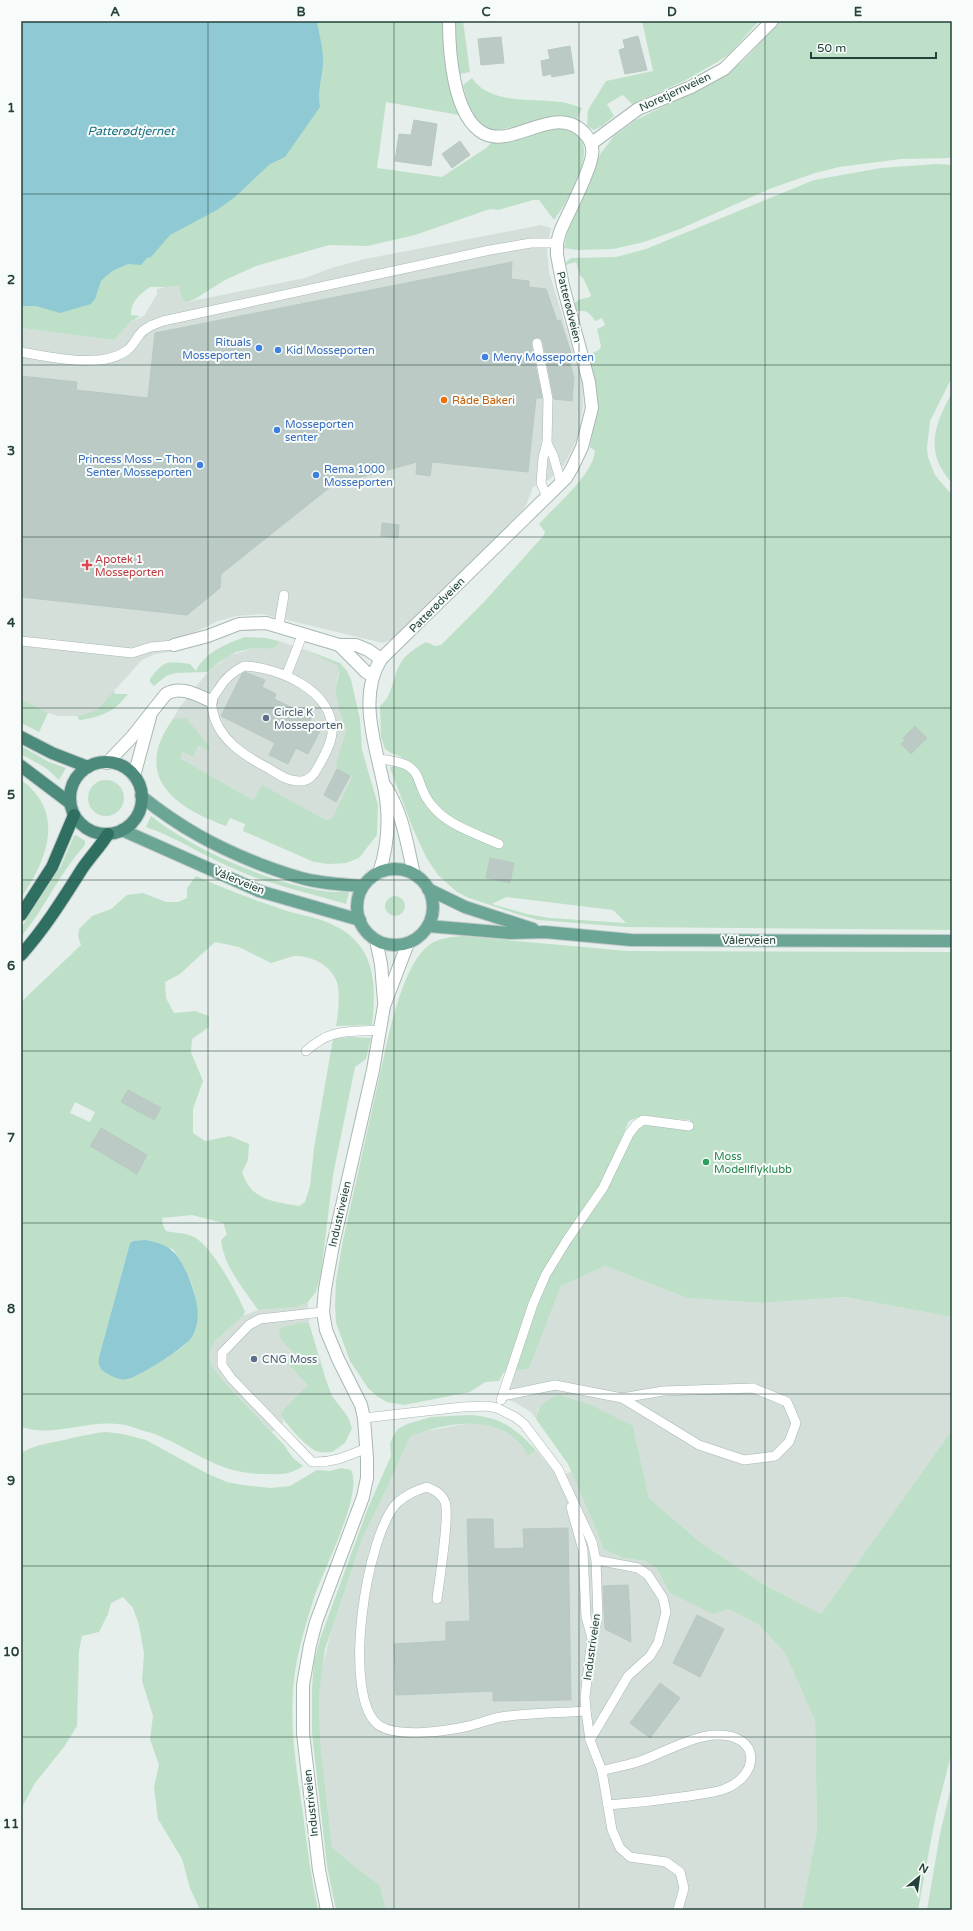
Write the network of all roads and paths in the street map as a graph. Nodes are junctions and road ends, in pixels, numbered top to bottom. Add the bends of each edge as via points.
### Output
1 (449, 21) edge
2 (772, 21) edge
3 (592, 143) junction
4 (557, 243) junction
5 (537, 343) dead end
6 (21, 352) edge
7 (547, 443) junction
8 (561, 483) junction
9 (547, 496) junction
10 (284, 595) dead end
11 (279, 626) junction
12 (303, 633) junction
13 (21, 641) edge
14 (174, 645) joint
15 (339, 645) junction
16 (381, 659) junction
17 (287, 674) junction
18 (373, 676) junction
19 (211, 701) junction
20 (151, 714) junction
21 (21, 737) edge
22 (377, 759) junction
23 (107, 762) junction
24 (21, 766) edge
25 (88, 767) junction
26 (134, 776) junction
27 (383, 782) junction
28 (141, 796) junction
29 (72, 809) junction
30 (122, 830) junction
31 (108, 834) junction
32 (500, 844) dead end
33 (379, 873) junction
34 (414, 874) junction
35 (363, 886) junction
36 (428, 888) junction
37 (21, 915) edge
38 (360, 920) junction
39 (428, 926) junction
40 (546, 932) junction
41 (376, 940) junction
42 (952, 941) edge
43 (408, 943) junction
44 (21, 954) edge
45 (384, 1006) junction
46 (380, 1030) junction
47 (306, 1051) dead end
48 (689, 1126) dead end
49 (323, 1312) junction
50 (503, 1396) junction
51 (622, 1398) junction
52 (497, 1408) junction
53 (364, 1418) junction
54 (367, 1448) junction
55 (570, 1496) junction
56 (596, 1560) junction
57 (437, 1598) dead end
58 (592, 1638) junction
59 (586, 1711) junction
60 (590, 1740) junction
61 (602, 1771) junction
62 (608, 1805) junction
63 (327, 1910) edge
64 (678, 1910) edge

1 - 3 street via 450,53 455,81 464,110 472,125 485,134 500,136 549,124 568,123 584,133
2 - 3 street, Noretjernveien via 724,68 691,87 638,109
3 - 4 street, Patterødveien via 592,159
4 - 6 lane via 531,243 490,250 163,321 145,329 127,351 104,361
4 - 8 street, Patterødveien via 562,286 589,382 592,408 578,456
5 - 7 lane via 548,399
7 - 8 lane
7 - 9 lane via 541,483
8 - 9 street, Patterødveien
9 - 16 street, Patterødveien
10 - 11 lane
11 - 12 street
11 - 14 street via 252,622 239,624
12 - 15 street
12 - 17 lane
13 - 14 lane via 132,653 151,647
15 - 16 street via 356,645
15 - 18 street
16 - 18 street, Patterødveien
17 - 19 lane via 261,666 244,666 232,672
17 - 19 lane via 315,694 325,706 331,722 330,742 316,771 309,779 288,779 249,758 221,732 214,720
18 - 22 street, Patterødveien via 370,687 370,717
19 - 20 street via 183,690 171,691
20 - 23 street
20 - 26 street
21 - 25 highway
22 - 27 street, Patterødveien
22 - 32 lane via 406,764 416,773 430,804 443,817
23 - 25 highway
23 - 26 highway via 117,764
24 - 29 highway
25 - 29 highway via 74,782 70,792
26 - 28 highway
27 - 33 street, Patterødveien via 388,829
27 - 34 street, Patterødveien via 396,804 404,825
28 - 30 highway via 141,806 137,815 131,824
28 - 35 main road via 185,829 242,857 295,877
29 - 31 highway via 80,823 88,829
29 - 37 highway via 52,868
30 - 31 highway
30 - 38 main road, Vålerveien via 260,891
31 - 44 highway via 47,923
33 - 34 main road via 397,869
33 - 35 main road
34 - 36 main road
35 - 38 main road via 358,903
36 - 39 main road via 433,907
36 - 40 main road, Vålerveien via 465,907
38 - 41 main road
39 - 40 main road, Vålerveien via 510,933
39 - 43 main road via 416,939
40 - 42 main road, Vålerveien via 631,940
41 - 43 main road via 391,945
41 - 45 street, Industriveien via 381,964
43 - 45 street, Industriveien
45 - 46 street, Industriveien
46 - 47 lane via 330,1034 315,1042
46 - 49 street, Industriveien via 333,1244
48 - 50 lane via 644,1120 629,1134 603,1188 567,1240 544,1280 533,1304
49 - 53 street, Industriveien via 326,1330
49 - 54 lane via 260,1319 249,1325 228,1345 222,1353 222,1365 231,1378 312,1462 341,1459
50 - 51 lane via 556,1385
50 - 52 lane
51 - 51 lane via 699,1444 744,1460 775,1456 789,1442 796,1424 786,1402 752,1388 663,1391
52 - 53 lane, Industriveien via 462,1407
52 - 55 lane, Industriveien via 524,1424 558,1469
53 - 54 street, Industriveien
54 - 63 street, Industriveien via 363,1497 316,1622 303,1686 303,1733 318,1870
55 - 56 lane, Industriveien via 592,1542
55 - 58 lane via 583,1550 586,1617
56 - 58 lane, Industriveien via 598,1618
56 - 60 lane via 638,1568 648,1575 663,1598 666,1612 658,1643 650,1656 628,1676
57 - 59 lane via 443,1562 446,1504 439,1492 427,1487 416,1490 397,1502 383,1526 369,1566 361,1626 360,1662 364,1702 370,1716 380,1726 395,1732 414,1733 468,1726 501,1717
58 - 59 lane, Industriveien via 585,1698
59 - 60 lane, Industriveien
60 - 61 lane, Industriveien
61 - 62 lane, Industriveien
61 - 62 lane via 641,1761 697,1738 714,1735 739,1738 750,1752 749,1770 744,1777 723,1790
62 - 64 lane, Industriveien via 612,1830 620,1848 630,1857 666,1862 680,1872 684,1888

